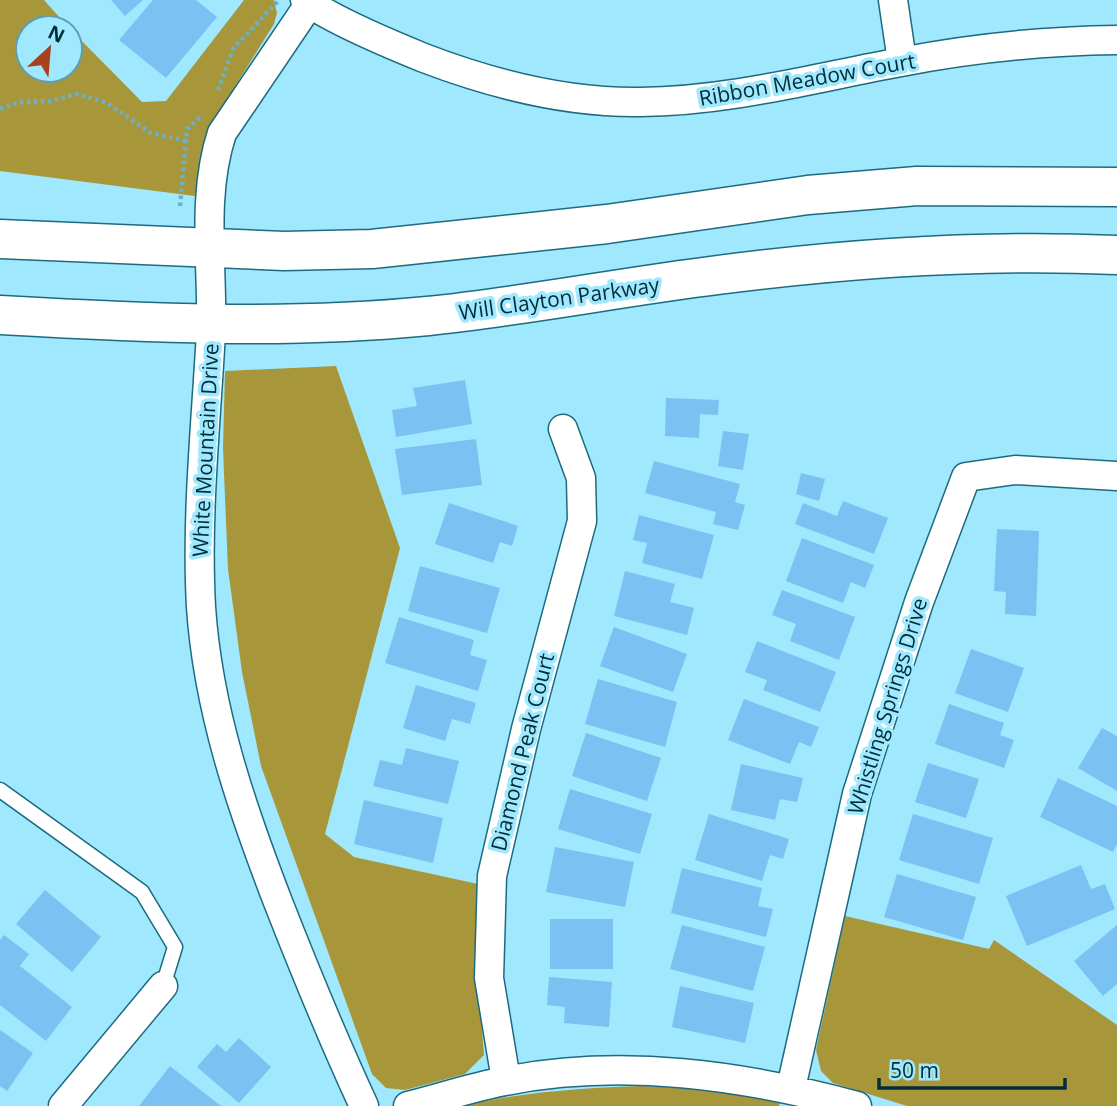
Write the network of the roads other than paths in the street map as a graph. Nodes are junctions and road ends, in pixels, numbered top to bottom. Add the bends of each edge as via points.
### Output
1 (893, 0) edge
2 (307, 2) edge
3 (1117, 40) edge
4 (902, 61) junction
5 (1117, 187) edge
6 (0, 239) edge
7 (212, 248) junction
8 (1117, 255) edge
9 (0, 315) edge
10 (211, 325) junction
11 (563, 429) dead end
12 (1117, 476) edge
13 (0, 790) edge
14 (163, 986) joint
15 (506, 1080) junction
16 (791, 1088) junction
17 (63, 1106) edge
18 (364, 1106) edge
19 (408, 1106) edge
20 (858, 1106) edge

1 - 4 street
2 - 4 street, Ribbon Meadow Court via 452,69 571,98 704,99
2 - 7 street, White Mountain Drive via 222,133 211,183
3 - 4 street, Ribbon Meadow Court via 1044,42
5 - 7 main road via 917,186 808,195 607,224 372,249
6 - 7 main road
7 - 10 street, White Mountain Drive
8 - 10 main road, Will Clayton Parkway via 845,261 427,316
9 - 10 main road, Will Clayton Parkway
10 - 18 street, White Mountain Drive via 198,546 214,701 247,820
11 - 15 street, Diamond Peak Court via 581,478 582,521 492,876 489,978
12 - 16 street, Whistling Springs Drive via 1015,470 966,477 919,602 857,794
13 - 14 lane via 142,892 175,947
14 - 17 street
15 - 16 street via 652,1070
15 - 19 street
16 - 20 street

